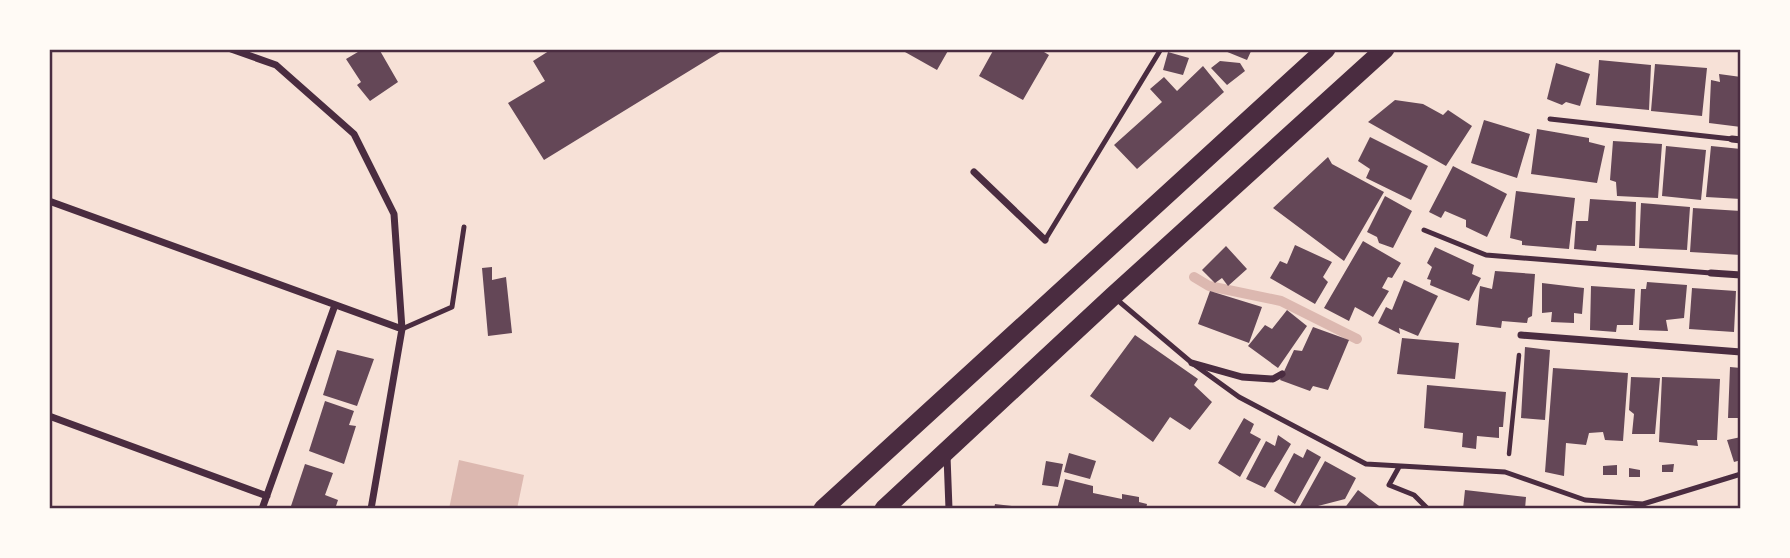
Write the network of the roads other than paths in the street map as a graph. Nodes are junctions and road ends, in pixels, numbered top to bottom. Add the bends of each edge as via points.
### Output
1 (232, 49) edge
2 (1161, 49) edge
3 (1326, 49) edge
4 (1385, 49) edge
5 (1550, 118) dead end
6 (1732, 139) joint
7 (1741, 140) edge
8 (974, 172) dead end
9 (49, 201) edge
10 (464, 227) dead end
11 (1424, 230) dead end
12 (1045, 240) joint
13 (1712, 273) joint
14 (1741, 275) edge
15 (1113, 296) junction
16 (335, 304) junction
17 (402, 329) junction
18 (1521, 335) road end
19 (1741, 352) edge
20 (1192, 363) junction
21 (1282, 374) dead end
22 (49, 416) edge
23 (946, 452) junction
24 (1399, 467) junction
25 (1741, 474) edge
26 (267, 496) junction
27 (1585, 500) junction
28 (262, 509) edge
29 (371, 509) edge
30 (822, 509) edge
31 (884, 509) edge
32 (949, 509) edge
33 (1428, 509) edge
34 (1587, 509) edge

1 - 17 street via 276,65 354,134 394,214
2 - 12 lane
3 - 30 highway
4 - 15 highway
5 - 6 lane
6 - 7 street
8 - 12 street
9 - 16 street
10 - 17 lane via 452,307
11 - 13 lane via 1486,254
13 - 14 street
15 - 20 lane
15 - 23 highway
16 - 17 street
16 - 26 street
17 - 29 street
18 - 19 street
20 - 21 street via 1242,377 1273,379
20 - 24 lane via 1239,397 1366,464
22 - 26 street
23 - 31 highway
23 - 32 street
24 - 27 lane via 1505,472
24 - 33 lane via 1389,485 1414,495
25 - 27 lane via 1643,504
26 - 28 street
27 - 34 lane

